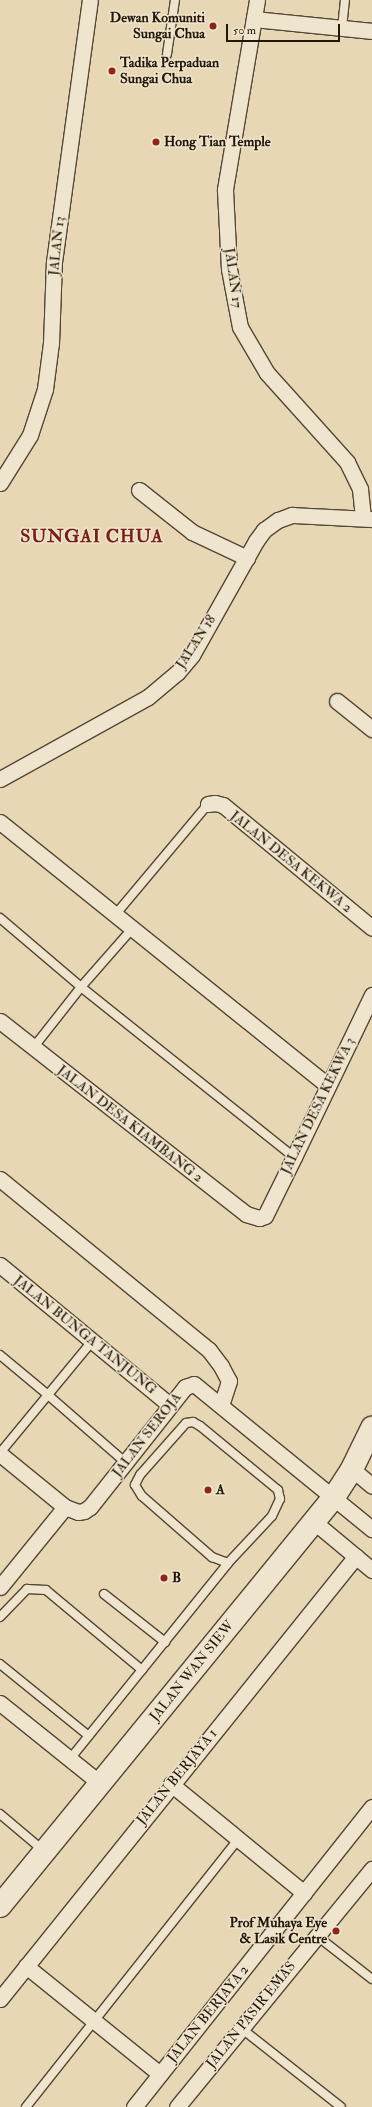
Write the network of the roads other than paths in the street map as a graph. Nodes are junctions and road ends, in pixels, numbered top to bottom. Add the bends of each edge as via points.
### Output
1 (90, 0) edge
2 (175, 0) edge
3 (257, 0) edge
4 (345, 0) edge
5 (254, 19) junction
6 (342, 28) junction
7 (372, 31) edge
8 (167, 54) dead end
9 (0, 483) edge
10 (139, 490) dead end
11 (367, 518) edge
12 (247, 558) junction
13 (338, 701) dead end
14 (372, 729) edge
15 (0, 779) edge
16 (208, 804) joint
17 (0, 822) edge
18 (115, 915) junction
19 (0, 918) edge
20 (372, 928) edge
21 (132, 929) junction
22 (81, 987) junction
23 (372, 995) edge
24 (0, 1021) edge
25 (33, 1048) junction
26 (327, 1085) junction
27 (294, 1157) junction
28 (0, 1179) edge
29 (264, 1216) joint
30 (0, 1265) edge
31 (93, 1340) junction
32 (0, 1355) edge
33 (48, 1394) junction
34 (170, 1405) junction
35 (221, 1405) junction
36 (370, 1439) edge
37 (0, 1454) edge
38 (125, 1462) junction
39 (352, 1469) junction
40 (372, 1486) edge
41 (334, 1497) junction
42 (65, 1507) junction
43 (313, 1521) junction
44 (372, 1529) edge
45 (356, 1556) junction
46 (228, 1563) junction
47 (372, 1570) edge
48 (0, 1587) edge
49 (104, 1594) dead end
50 (0, 1617) edge
51 (165, 1642) junction
52 (0, 1664) edge
53 (142, 1670) junction
54 (0, 1703) edge
55 (88, 1736) junction
56 (70, 1759) junction
57 (100, 1784) junction
58 (171, 1784) junction
59 (372, 1807) edge
60 (0, 1814) edge
61 (238, 1840) junction
62 (45, 1851) junction
63 (372, 1869) edge
64 (304, 1893) junction
65 (0, 1906) edge
66 (316, 1935) junction
67 (26, 1966) junction
68 (372, 1979) edge
69 (0, 1998) edge
70 (94, 2020) junction
71 (241, 2028) junction
72 (160, 2074) junction
73 (26, 2107) edge
74 (134, 2107) edge
75 (177, 2107) edge
76 (341, 2107) edge

1 - 9 street, JALAN 13 via 54,262 45,389 30,435
2 - 8 lane
3 - 5 street, JALAN 17
4 - 6 lane
5 - 6 street
5 - 11 street, JALAN 17 via 225,190 229,269 240,327 267,373 347,462 360,489
6 - 7 street
10 - 12 street via 192,532
11 - 12 street, JALAN 18 via 292,515 278,520 264,530
12 - 15 street, JALAN 18 via 192,655 177,673 148,697
13 - 14 street
16 - 18 lane
16 - 20 street, JALAN DESA KEKWA 2 via 223,805
17 - 18 street
18 - 21 street
19 - 22 lane
21 - 22 lane
21 - 26 street
22 - 25 lane
22 - 27 lane
23 - 26 street, JALAN DESA KEKWA 3
24 - 25 street, JALAN DESA KIAMBANG 2
25 - 29 street, JALAN DESA KIAMBANG 2 via 246,1214 252,1217
26 - 27 street, JALAN DESA KEKWA 3
27 - 29 street, JALAN DESA KEKWA 3
28 - 35 street via 209,1350 222,1366 229,1381
30 - 31 street, JALAN BUNGA TANJUNG
31 - 33 lane
31 - 34 street, JALAN BUNGA TANJUNG
32 - 33 lane
33 - 37 lane
33 - 38 lane
34 - 35 street, JALAN SEROJA via 185,1388 194,1384
34 - 38 street, JALAN SEROJA
35 - 41 street, JALAN SEROJA
36 - 39 street, JALAN WAN SIEW
37 - 42 street, JALAN SEROJA
38 - 42 street, JALAN SEROJA via 90,1507 78,1512
39 - 40 street
39 - 41 street, JALAN WAN SIEW
41 - 43 street, JALAN WAN SIEW
41 - 44 street, JALAN SEROJA
42 - 48 street
43 - 45 street
43 - 57 street, JALAN WAN SIEW
45 - 47 street
45 - 58 street, JALAN BERJAYA 1
46 - 46 lane via 212,1557 142,1496 135,1485 140,1475 186,1423 193,1422 200,1426 278,1490 280,1499 272,1516
46 - 51 lane
49 - 51 lane
50 - 53 lane via 27,1589 46,1590
51 - 53 lane
52 - 55 lane
53 - 55 lane
54 - 56 street
55 - 56 lane
56 - 57 street
57 - 62 street, JALAN WAN SIEW
58 - 61 street
58 - 67 street, JALAN BERJAYA 1
59 - 64 street, JALAN BERJAYA 2
60 - 62 lane
61 - 64 street
61 - 70 lane
62 - 65 street, JALAN WAN SIEW
63 - 66 street, JALAN PASIR EMAS
64 - 72 street, JALAN BERJAYA 2
66 - 68 lane
66 - 71 street, JALAN PASIR EMAS
67 - 69 street, JALAN BERJAYA 1
67 - 70 street
70 - 72 street
70 - 73 lane
71 - 75 street, JALAN PASIR EMAS
71 - 76 lane
72 - 74 street, JALAN BERJAYA 2

